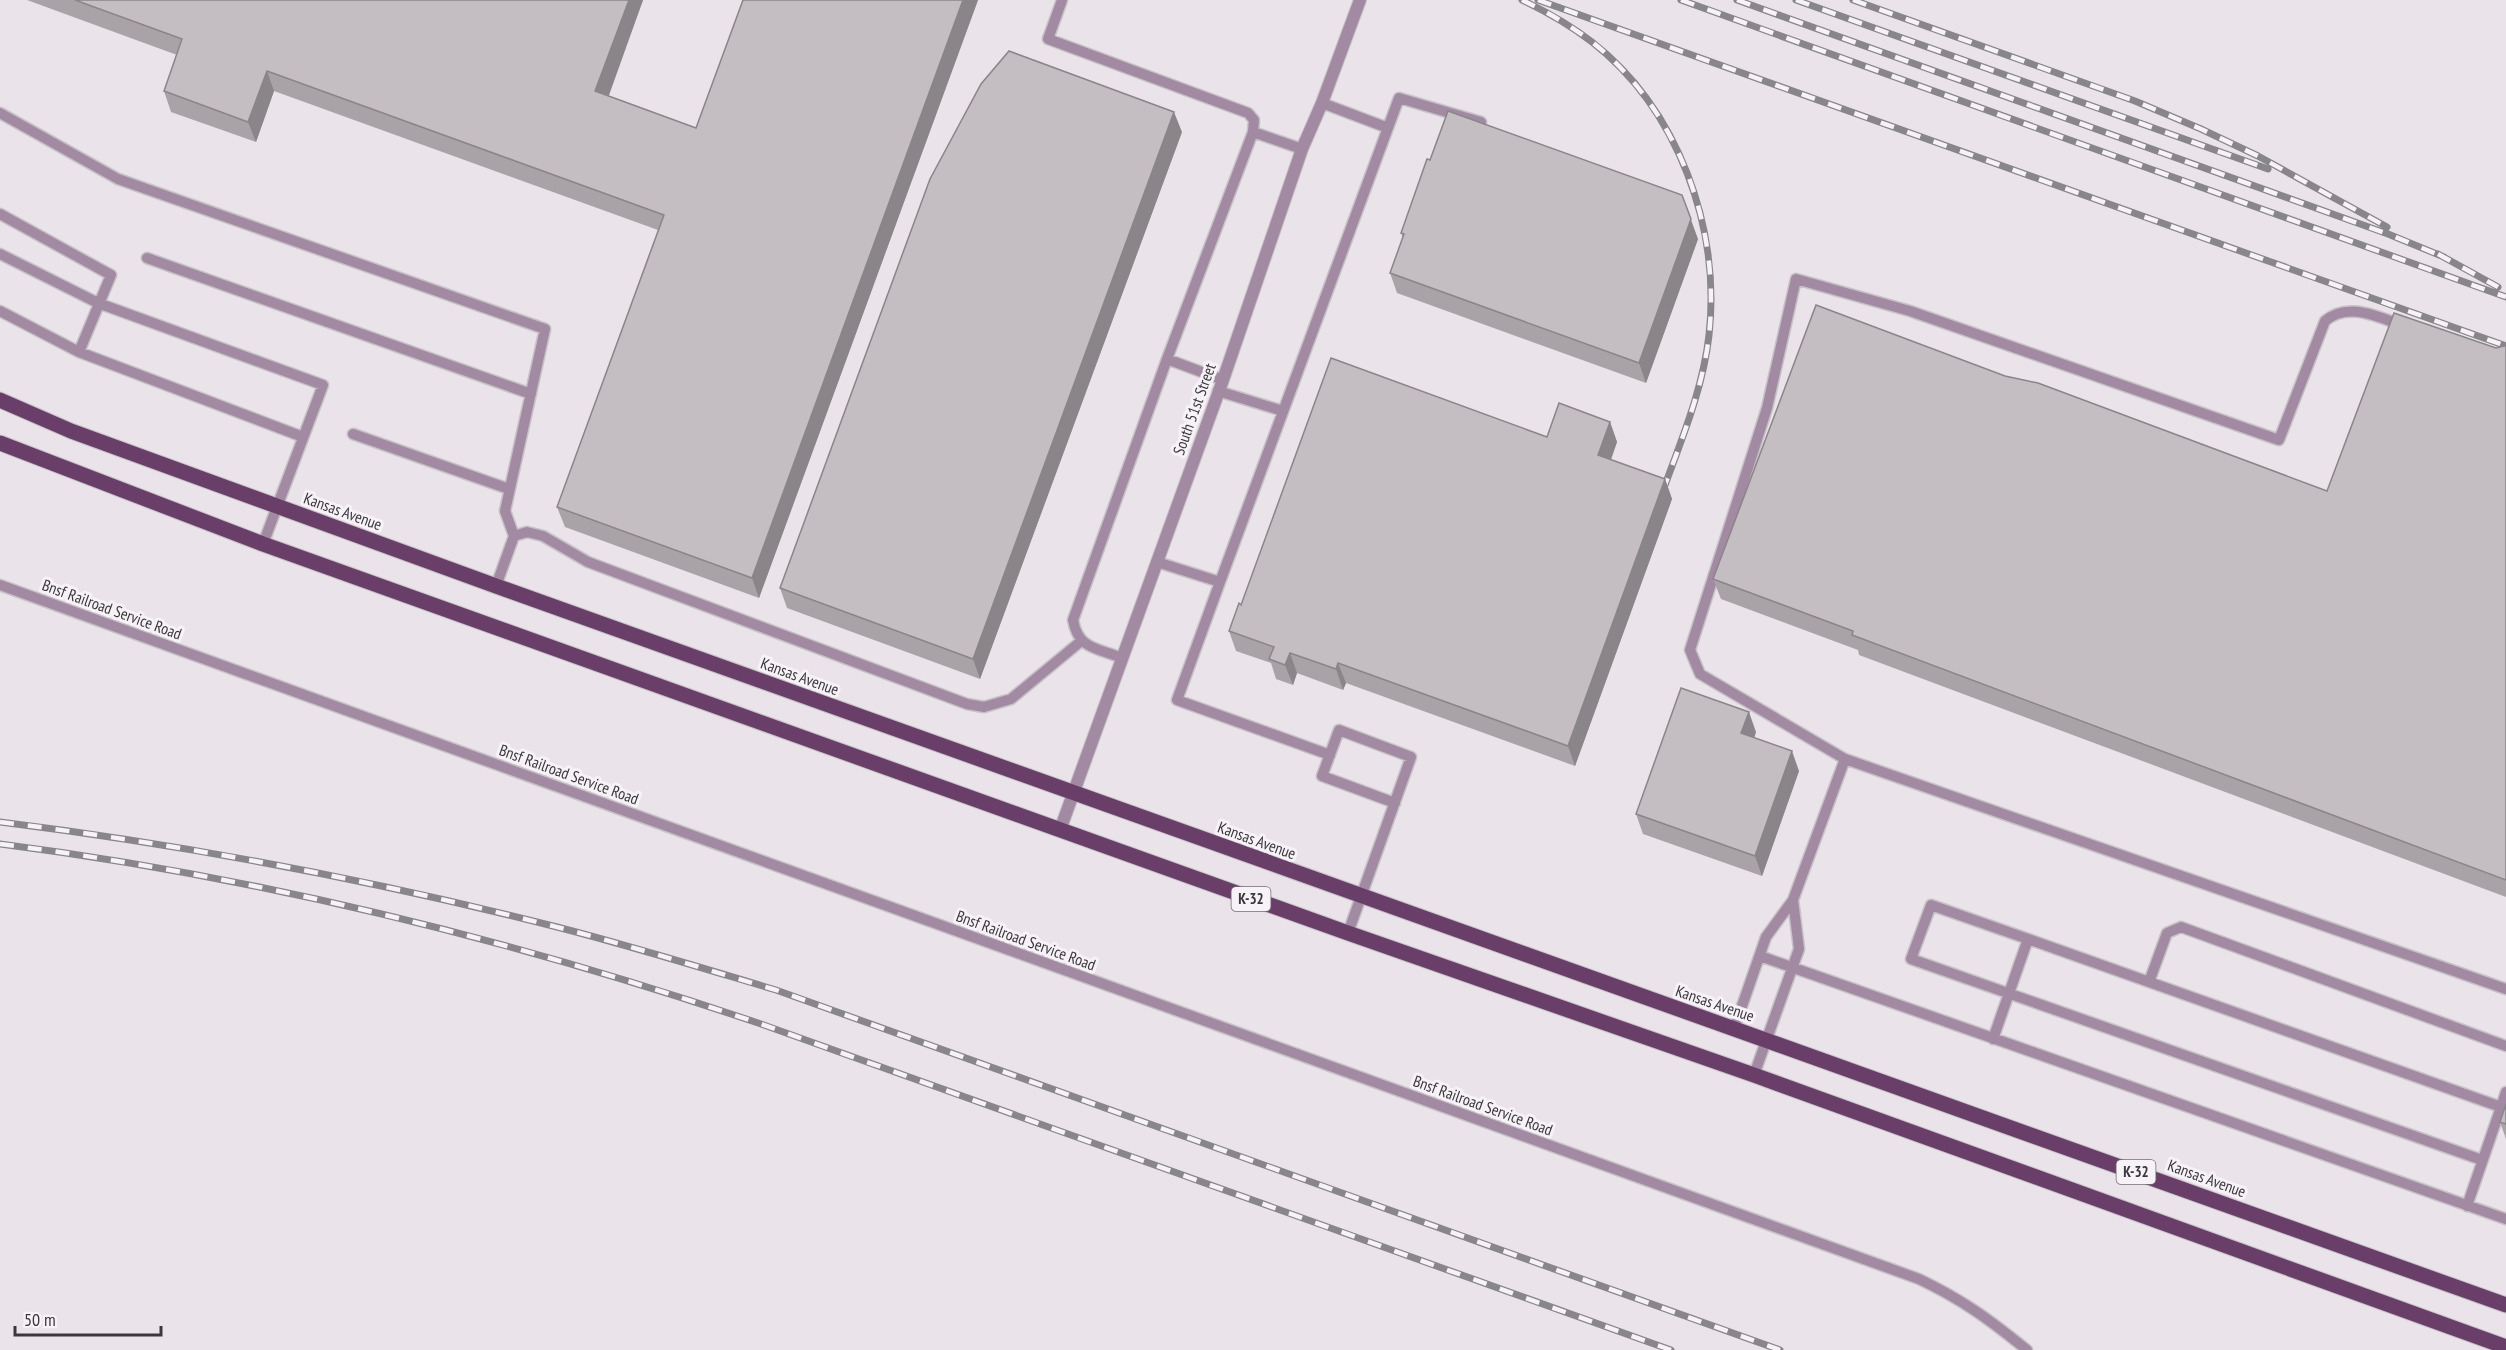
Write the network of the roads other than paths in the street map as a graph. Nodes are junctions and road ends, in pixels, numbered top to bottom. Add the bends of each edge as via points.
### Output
1 (1062, 0) edge
2 (1360, 0) edge
3 (1322, 103) junction
4 (0, 113) edge
5 (1481, 122) edge
6 (1388, 128) junction
7 (1253, 132) junction
8 (1302, 149) junction
9 (0, 214) edge
10 (0, 255) edge
11 (147, 258) dead end
12 (98, 303) junction
13 (0, 311) edge
14 (2412, 328) edge
15 (79, 352) junction
16 (1167, 359) junction
17 (1220, 386) junction
18 (531, 394) junction
19 (0, 400) edge
20 (1283, 411) junction
21 (354, 434) dead end
22 (303, 437) junction
23 (0, 442) edge
24 (509, 489) junction
25 (277, 506) junction
26 (514, 536) junction
27 (263, 544) junction
28 (1156, 562) junction
29 (1220, 582) junction
30 (0, 585) edge
31 (496, 586) junction
32 (1080, 642) junction
33 (1122, 658) junction
34 (1330, 755) junction
35 (1845, 759) junction
36 (1073, 793) junction
37 (1395, 803) junction
38 (1060, 830) junction
39 (1361, 896) junction
40 (1793, 900) junction
41 (1348, 933) junction
42 (2028, 939) junction
43 (1760, 956) junction
44 (1793, 967) junction
45 (2149, 982) junction
46 (2506, 989) edge
47 (2010, 993) junction
48 (1734, 1029) junction
49 (1767, 1039) junction
50 (1993, 1039) junction
51 (2506, 1046) edge
52 (1754, 1075) junction
53 (2506, 1092) edge
54 (2501, 1107) junction
55 (2482, 1160) junction
56 (2467, 1206) junction
57 (2506, 1219) edge
58 (2506, 1305) edge
59 (2506, 1347) edge
60 (2027, 1350) edge

1 - 7 lane via 1048,39 1248,113 1254,120
2 - 3 street, South 51st Street
3 - 6 lane
3 - 8 street, South 51st Street
4 - 18 lane via 118,179 545,329
5 - 6 lane via 1399,98
6 - 20 lane
7 - 8 lane
7 - 16 lane
8 - 17 street, South 51st Street
9 - 12 lane via 111,275
10 - 12 lane
11 - 18 lane
12 - 15 lane
12 - 22 lane via 323,384
13 - 15 lane
14 - 35 lane via 2350,310 2332,314 2325,321 2279,440 1910,311 1796,279 1767,408 1690,650 1700,674
15 - 22 lane
16 - 17 lane
16 - 32 lane via 1073,620
17 - 20 lane
17 - 28 street, South 51st Street
18 - 24 lane
19 - 25 main road, Kansas Avenue / K-32 via 71,431
20 - 29 lane
21 - 24 lane
22 - 25 lane
23 - 27 main road, K-32
24 - 26 lane via 505,511
25 - 27 lane
25 - 31 main road, Kansas Avenue / K-32
26 - 31 lane
26 - 32 lane via 527,532 543,537 588,562 967,704 984,707 1011,699
27 - 38 main road, K-32
28 - 29 lane
28 - 33 street, South 51st Street
29 - 34 lane via 1177,700
30 - 60 lane, Bnsf Railroad Service Road via 1919,1279 1979,1311
31 - 36 main road, Kansas Avenue / K-32
32 - 33 lane
33 - 36 street, South 51st Street
34 - 37 lane via 1322,777
34 - 37 lane via 1339,730 1411,757
35 - 40 lane
35 - 46 lane
36 - 38 street, South 51st Street
36 - 39 main road, Kansas Avenue / K-32
37 - 39 lane
38 - 41 main road, K-32
39 - 41 lane
39 - 48 main road, Kansas Avenue / K-32
40 - 43 lane via 1766,937
40 - 44 lane via 1799,949
41 - 52 main road, K-32
42 - 45 lane
42 - 47 lane
42 - 47 lane via 1931,905 1911,959
43 - 44 lane
43 - 48 lane
44 - 49 lane
44 - 50 lane
45 - 51 lane via 2167,933 2181,927
45 - 54 lane
47 - 50 lane
47 - 55 lane
48 - 49 main road, Kansas Avenue / K-32
49 - 52 lane
49 - 58 main road, Kansas Avenue / K-32
50 - 56 lane
52 - 59 main road, K-32
53 - 54 lane
54 - 55 lane
55 - 56 lane
56 - 57 lane

